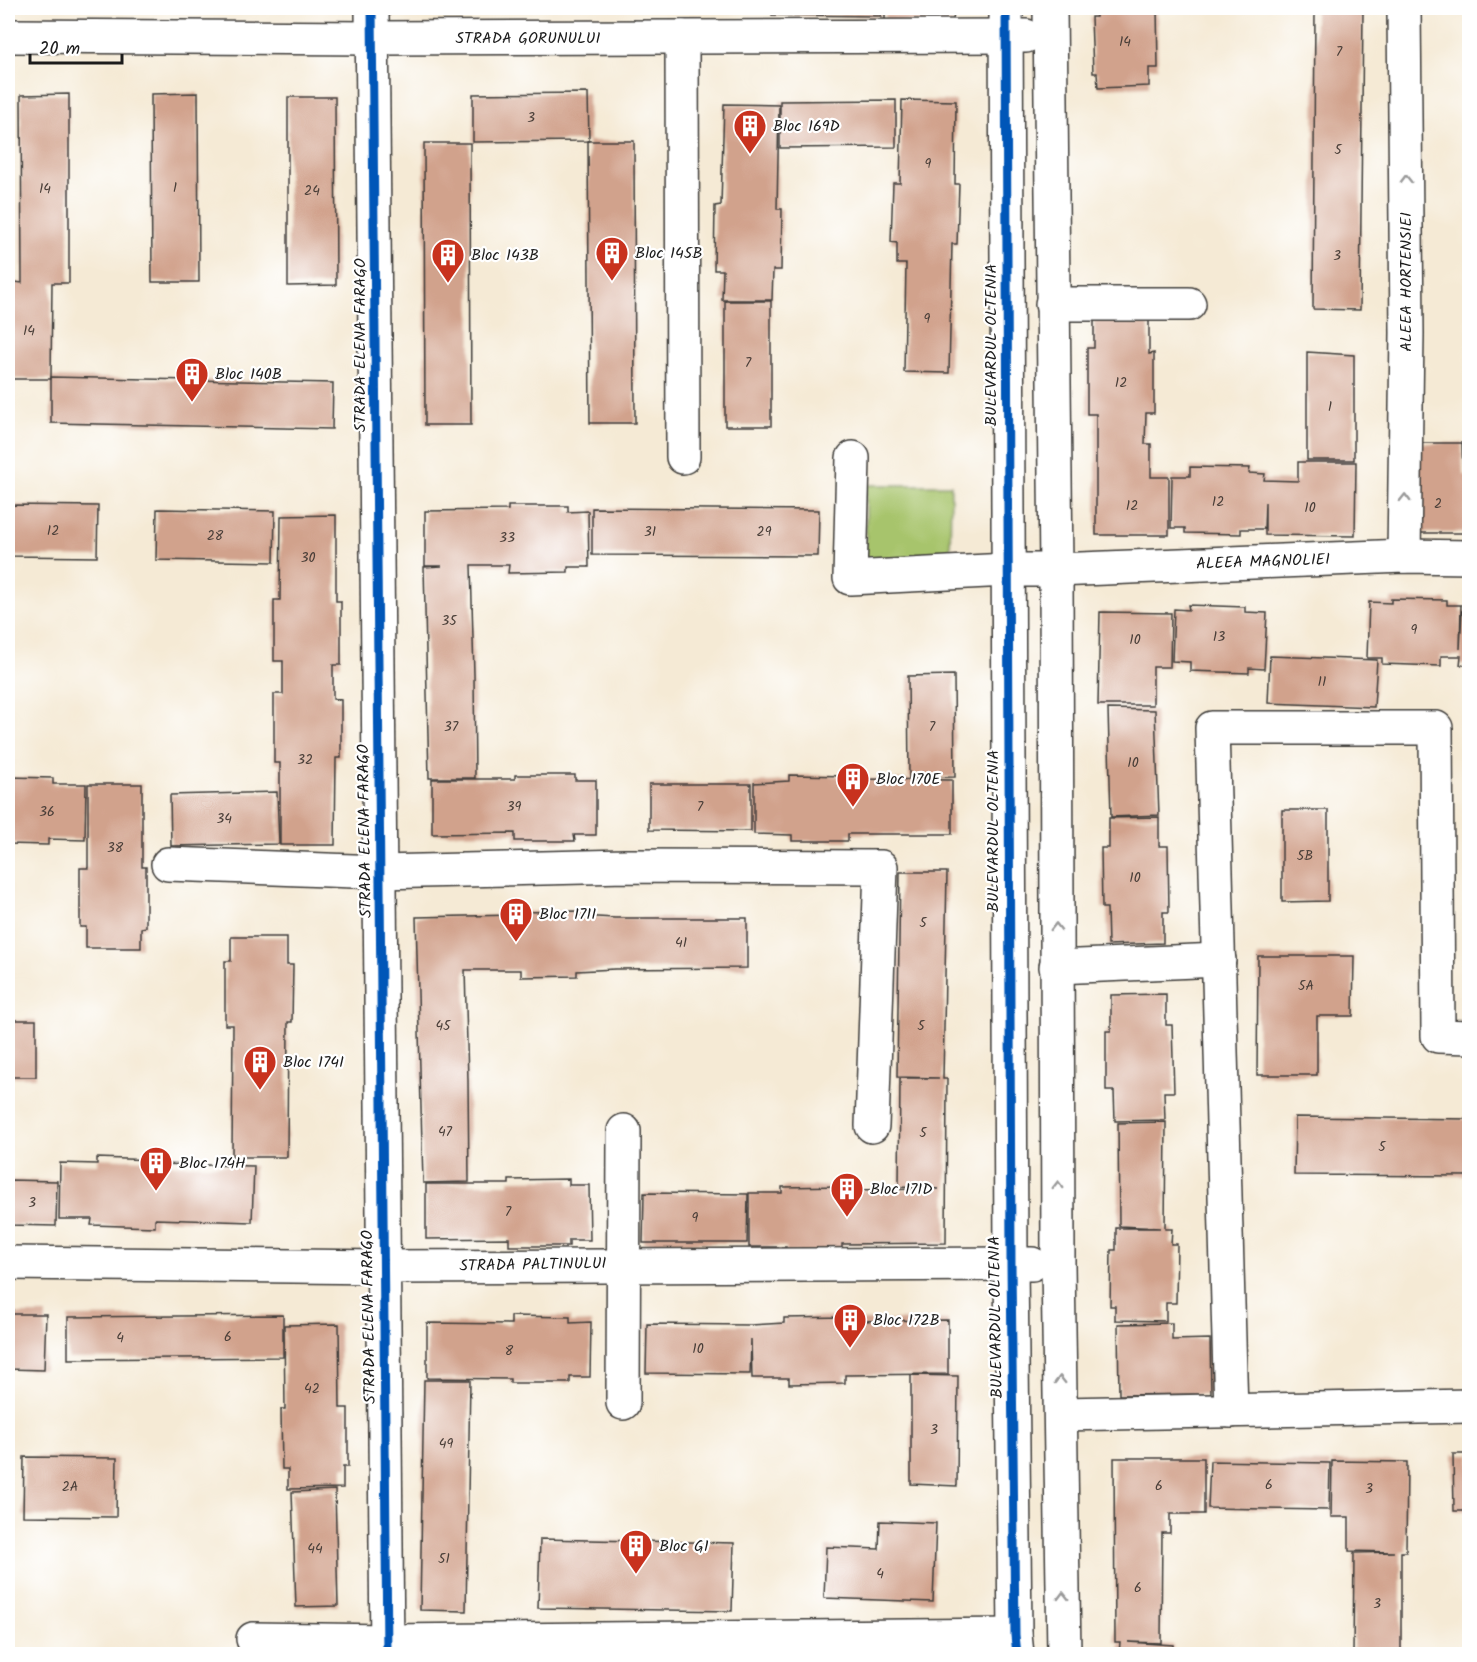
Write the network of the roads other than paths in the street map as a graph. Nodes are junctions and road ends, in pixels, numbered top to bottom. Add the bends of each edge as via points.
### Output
1 (1404, 8) edge
2 (1006, 22) edge
3 (1049, 22) edge
4 (372, 23) edge
5 (8, 36) edge
6 (682, 37) junction
7 (1052, 304) junction
8 (1190, 304) dead end
9 (683, 458) dead end
10 (853, 458) dead end
11 (1404, 556) junction
12 (1470, 557) edge
13 (1007, 570) junction
14 (1056, 570) junction
15 (168, 864) dead end
16 (380, 872) junction
17 (1219, 960) junction
18 (1056, 967) junction
19 (1470, 1037) edge
20 (872, 1126) dead end
21 (624, 1131) dead end
22 (8, 1263) edge
23 (624, 1264) junction
24 (1011, 1264) junction
25 (1058, 1264) junction
26 (384, 1267) junction
27 (623, 1403) dead end
28 (1470, 1406) edge
29 (1231, 1411) junction
30 (1060, 1414) junction
31 (253, 1639) dead end
32 (1016, 1645) edge
33 (387, 1648) edge
34 (1064, 1654) edge

11 -> 1 street, ALEEA HORTENSIEI
2 - 3 street, STRADA GORUNULUI
2 - 6 street, STRADA GORUNULUI
2 - 13 street, BULEVARDUL OLTENIA
3 - 7 street
4 - 5 street, STRADA GORUNULUI
4 - 6 street, STRADA GORUNULUI
4 - 16 street, STRADA ELENA FARAGO
6 - 9 street
7 - 8 street
7 - 14 street
10 - 13 street, ALEEA MAGNOLIEI via 850,578
11 - 12 street, ALEEA MAGNOLIEI
11 - 14 street, ALEEA MAGNOLIEI
13 - 14 street, ALEEA MAGNOLIEI
13 - 24 street, BULEVARDUL OLTENIA
18 -> 14 street
15 - 16 street
16 - 20 street via 626,866 881,867
16 - 26 street, STRADA ELENA FARAGO
17 - 18 street
17 - 19 street via 1212,728 1436,728 1438,1036
17 - 29 street
25 -> 18 street
21 - 23 street
22 - 26 street, STRADA PALTINULUI
23 - 24 street, STRADA PALTINULUI
23 - 26 street, STRADA PALTINULUI
23 - 27 street
24 - 25 street, STRADA PALTINULUI
24 - 32 street, BULEVARDUL OLTENIA
30 -> 25 street
26 - 33 street, STRADA ELENA FARAGO
28 - 29 street
29 - 30 street
34 -> 30 street
31 - 33 street
32 - 33 street

